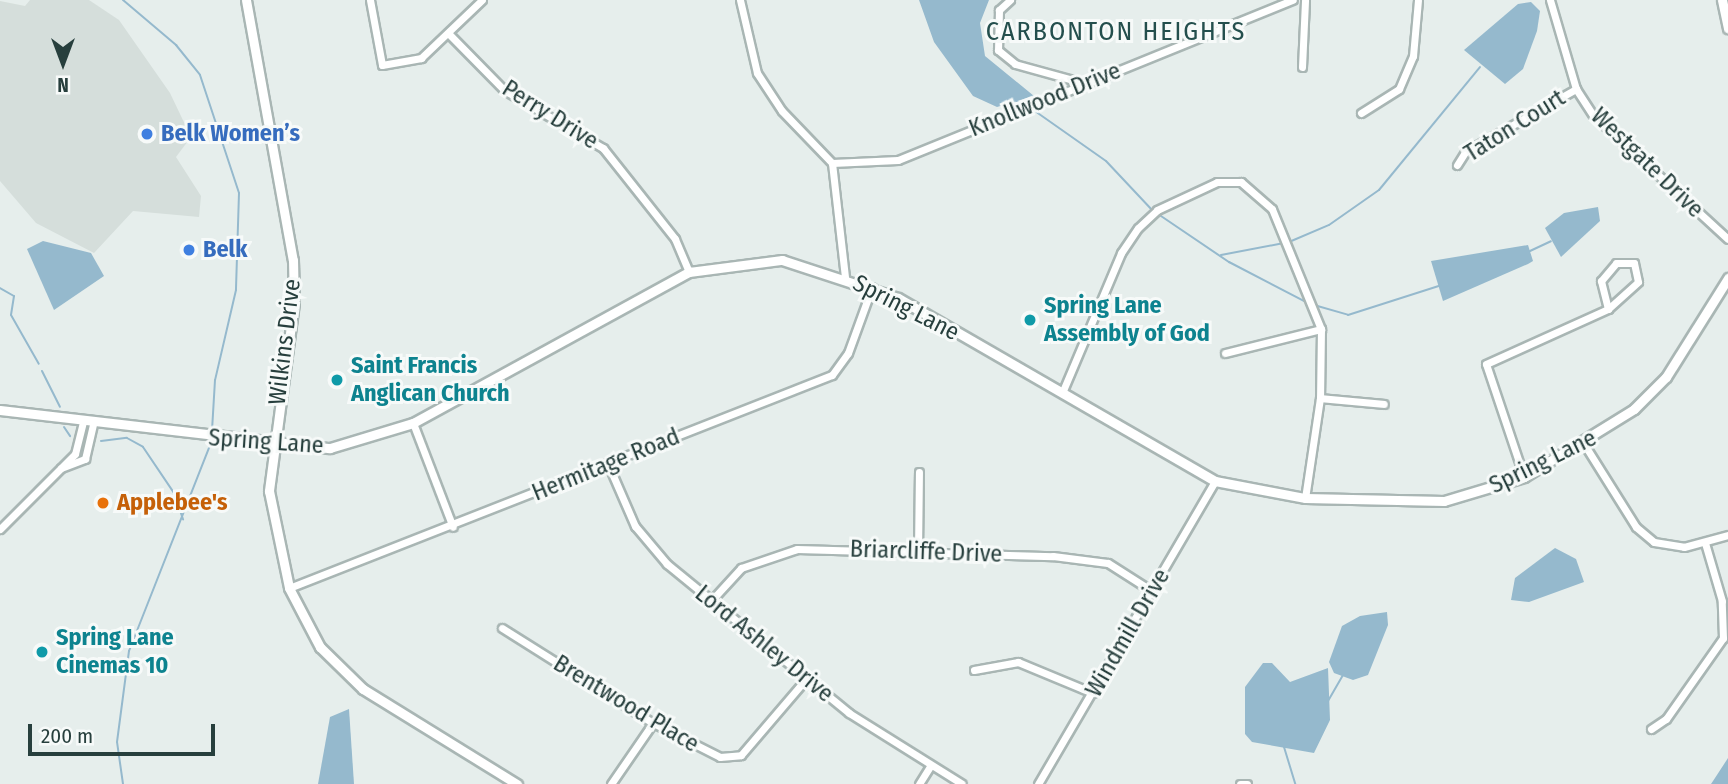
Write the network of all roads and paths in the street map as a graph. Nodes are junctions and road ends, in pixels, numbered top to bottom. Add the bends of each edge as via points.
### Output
1 (246, 0) edge
2 (370, 0) edge
3 (482, 0) edge
4 (740, 0) edge
5 (1010, 0) edge
6 (1293, 0) edge
7 (1305, 0) edge
8 (1418, 0) edge
9 (1550, 0) edge
10 (1722, 0) edge
11 (1728, 28) edge
12 (449, 34) junction
13 (1302, 66) dead end
14 (1085, 83) junction
15 (1576, 89) junction
16 (1361, 113) dead end
17 (832, 163) junction
18 (1457, 165) dead end
19 (1728, 239) edge
20 (689, 272) junction
21 (845, 277) junction
22 (1728, 278) edge
23 (872, 287) junction
24 (1608, 309) junction
25 (1321, 329) junction
26 (1225, 353) dead end
27 (1062, 393) junction
28 (1320, 398) junction
29 (1384, 404) dead end
30 (0, 410) edge
31 (88, 422) junction
32 (413, 423) junction
33 (271, 444) junction
34 (1584, 444) junction
35 (608, 464) junction
36 (919, 472) dead end
37 (1524, 477) junction
38 (1215, 481) junction
39 (1305, 498) junction
40 (453, 527) junction
41 (0, 529) edge
42 (1728, 535) edge
43 (1705, 542) junction
44 (918, 551) junction
45 (289, 588) junction
46 (1152, 591) junction
47 (710, 602) junction
48 (502, 628) dead end
49 (974, 670) dead end
50 (806, 679) junction
51 (1093, 694) junction
52 (653, 723) junction
53 (1651, 729) dead end
54 (931, 765) junction
55 (517, 784) edge
56 (611, 784) edge
57 (919, 784) edge
58 (962, 784) edge
59 (1038, 784) edge

1 - 33 street, Wilkins Drive via 293,260 294,303
2 - 12 street via 382,65 421,58
3 - 12 street
4 - 17 street via 757,73 782,111
5 - 14 street via 999,10 998,50 1015,64
6 - 14 street, Knollwood Drive
7 - 13 street
8 - 16 street via 1413,56 1399,89
9 - 15 street, Westgate Drive
10 - 11 street
12 - 20 street, Perry Drive via 504,90 603,148 675,240
14 - 17 street, Knollwood Drive via 898,160
15 - 18 street, Taton Court via 1465,152
15 - 19 street, Westgate Drive via 1593,115
17 - 21 street
20 - 21 street, Spring Lane via 782,260
20 - 32 street, Spring Lane
21 - 23 street, Spring Lane
22 - 34 street, Spring Lane via 1666,377
23 - 27 street, Spring Lane
23 - 35 street, Hermitage Road via 848,353 832,375
24 - 24 street via 1603,274 1616,263 1634,263 1639,282
24 - 37 street via 1486,365
25 - 26 street
25 - 27 street via 1272,209 1241,182 1217,182 1157,210 1138,228
25 - 28 street
27 - 38 street, Spring Lane
28 - 29 street
28 - 39 street
30 - 31 street, Spring Lane
31 - 33 street, Spring Lane
31 - 41 street via 80,446
32 - 33 street, Spring Lane via 330,448
32 - 40 street
33 - 45 street, Wilkins Drive via 273,537
34 - 37 street, Spring Lane
34 - 43 street via 1644,536 1674,548
35 - 40 street, Hermitage Road
35 - 47 street, Lord Ashley Drive via 648,546
36 - 44 street
37 - 39 street, Spring Lane via 1444,500
38 - 39 street, Spring Lane
38 - 46 street, Windmill Drive
40 - 45 street, Hermitage Road
42 - 43 street
43 - 53 street via 1722,601 1724,638 1666,719
44 - 46 street, Briarcliffe Drive via 1108,563
44 - 47 street, Briarcliffe Drive via 797,549 769,555 741,568
45 - 55 street, Wilkins Drive via 320,647 363,689
46 - 51 street, Windmill Drive
47 - 50 street, Lord Ashley Drive
48 - 52 street, Brentwood Place
49 - 51 street via 1018,663
50 - 52 street, Brentwood Place via 741,755 720,757
50 - 54 street, Lord Ashley Drive
51 - 59 street, Windmill Drive
52 - 56 street
54 - 57 street
54 - 58 street, Lord Ashley Drive

